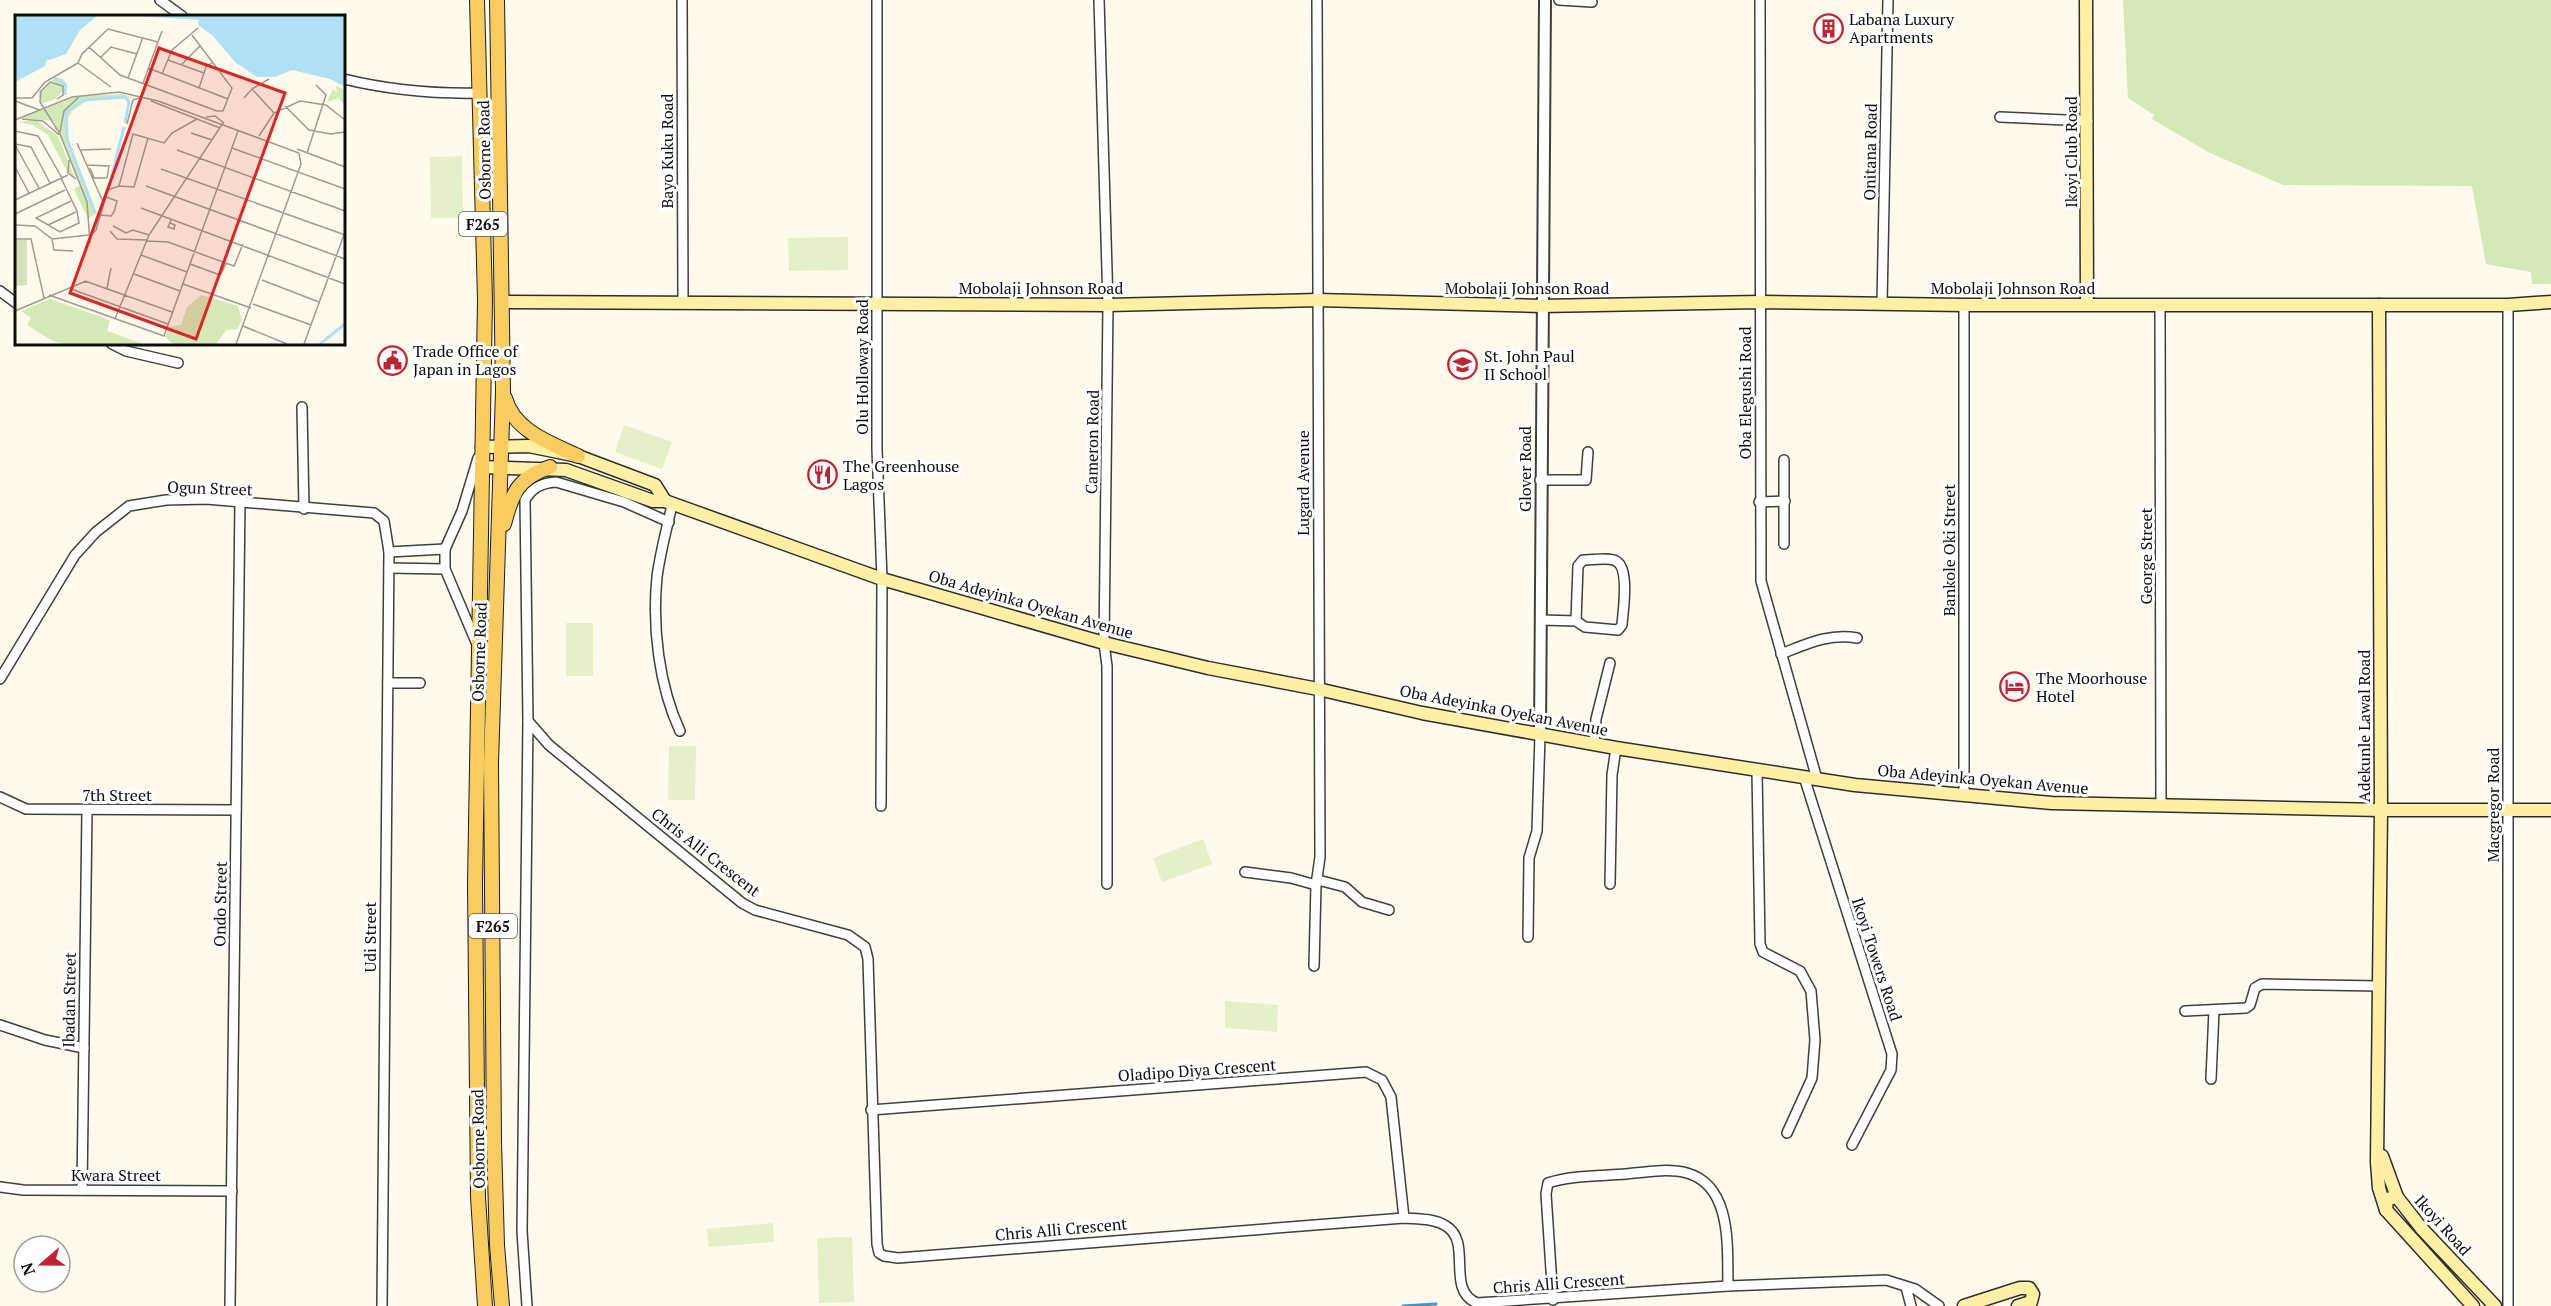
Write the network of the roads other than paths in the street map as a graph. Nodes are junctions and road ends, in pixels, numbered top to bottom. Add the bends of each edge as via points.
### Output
1 (160, 0) edge
2 (477, 0) edge
3 (497, 0) edge
4 (682, 0) edge
5 (877, 0) edge
6 (1099, 0) edge
7 (1317, 0) edge
8 (1545, 0) edge
9 (1559, 0) edge
10 (1760, 0) edge
11 (1888, 0) edge
12 (2086, 0) edge
13 (1592, 2) dead end
14 (181, 15) edge
15 (345, 79) edge
16 (480, 93) junction
17 (2000, 117) dead end
18 (2088, 121) junction
19 (0, 291) edge
20 (1318, 300) junction
21 (15, 302) edge
22 (503, 302) junction
23 (683, 302) junction
24 (1760, 302) junction
25 (2551, 302) edge
26 (1882, 304) junction
27 (2087, 304) junction
28 (2379, 304) junction
29 (876, 305) junction
30 (1108, 305) junction
31 (1964, 305) junction
32 (2160, 305) junction
33 (2508, 305) junction
34 (1541, 306) junction
35 (114, 345) edge
36 (178, 363) dead end
37 (503, 391) junction
38 (302, 407) dead end
39 (501, 446) junction
40 (482, 447) junction
41 (1588, 452) dead end
42 (578, 456) junction
43 (1784, 460) dead end
44 (500, 466) junction
45 (481, 467) junction
46 (550, 467) junction
47 (1540, 480) junction
48 (1785, 501) junction
49 (240, 502) junction
50 (1759, 502) junction
51 (669, 503) junction
52 (304, 509) junction
53 (669, 522) junction
54 (1784, 544) dead end
55 (499, 547) junction
56 (445, 549) junction
57 (389, 552) junction
58 (389, 568) junction
59 (445, 569) junction
60 (882, 579) junction
61 (1541, 620) junction
62 (1576, 621) junction
63 (1857, 638) dead end
64 (1104, 643) junction
65 (478, 646) junction
66 (1781, 654) junction
67 (4, 663) edge
68 (1610, 663) dead end
69 (0, 679) edge
70 (420, 682) dead end
71 (388, 683) junction
72 (1318, 689) junction
73 (528, 721) junction
74 (680, 731) dead end
75 (1540, 735) junction
76 (1594, 744) junction
77 (1616, 748) junction
78 (1757, 771) junction
79 (1810, 778) junction
80 (1964, 794) junction
81 (0, 797) edge
82 (881, 806) dead end
83 (2162, 806) junction
84 (2508, 809) junction
85 (87, 810) junction
86 (236, 810) junction
87 (2381, 810) junction
88 (2551, 810) edge
89 (1245, 872) dead end
90 (1318, 882) junction
91 (1610, 884) dead end
92 (1107, 885) dead end
93 (1389, 910) dead end
94 (1528, 937) dead end
95 (1314, 966) dead end
96 (2380, 986) junction
97 (2214, 1010) junction
98 (2185, 1011) dead end
99 (0, 1025) edge
100 (84, 1048) junction
101 (2211, 1079) dead end
102 (871, 1110) junction
103 (1787, 1133) dead end
104 (1852, 1145) dead end
105 (2379, 1147) junction
106 (0, 1187) edge
107 (82, 1190) junction
108 (232, 1191) junction
109 (2397, 1197) junction
110 (2386, 1210) junction
111 (1404, 1218) junction
112 (1728, 1286) junction
113 (1905, 1287) junction
114 (1621, 1294) junction
115 (1553, 1300) junction
116 (2030, 1304) edge
117 (230, 1306) edge
118 (382, 1306) edge
119 (485, 1306) edge
120 (502, 1306) edge
121 (528, 1306) edge
122 (1619, 1306) edge
123 (1911, 1306) edge
124 (1939, 1306) edge
125 (1964, 1306) edge
126 (2018, 1306) edge
127 (2473, 1306) edge
128 (2495, 1306) edge
129 (2508, 1306) edge

1 - 14 street
2 - 16 main road, Osborne Road / F265
3 - 22 main road, Osborne Road / F265
4 - 23 street, Bayo Kuku Road
5 - 29 street, Olu Holloway Road
6 - 30 street, Cameron Road
7 - 20 street, Lugard Avenue
8 - 34 street, Glover Road
9 - 13 street
10 - 24 street, Oba Elegushi Road
11 - 26 street, Onitana Road
12 - 18 main road, Ikoyi Club Road
15 - 16 street via 413,91
16 - 40 main road, Osborne Road / F265 via 485,300
17 - 18 street
18 - 27 main road, Ikoyi Club Road
19 - 21 street
20 - 30 main road, Mobolaji Johnson Road
20 - 34 main road, Mobolaji Johnson Road
20 - 72 street, Lugard Avenue
22 - 23 main road, Mobolaji Johnson Road
22 - 37 main road, Osborne Road / F265
23 - 29 main road, Mobolaji Johnson Road
24 - 26 main road, Mobolaji Johnson Road
24 - 34 main road, Mobolaji Johnson Road
24 - 50 street, Oba Elegushi Road
25 - 33 main road, Mobolaji Johnson Road
26 - 31 main road, Mobolaji Johnson Road
27 - 31 main road, Mobolaji Johnson Road
27 - 32 main road, Mobolaji Johnson Road
28 - 32 main road, Mobolaji Johnson Road
28 - 33 main road, Mobolaji Johnson Road
28 - 87 main road, Adekunle Lawal Road
29 - 30 main road, Mobolaji Johnson Road
29 - 60 street, Olu Holloway Road
30 - 64 street, Cameron Road
31 - 80 street, Bankole Oki Street
32 - 83 street, George Street
33 - 84 street, Macgregor Road
34 - 47 street, Glover Road
35 - 36 street
37 - 39 main road, Osborne Road / F265
37 - 42 main road via 508,410 522,425
38 - 52 street
39 - 40 main road
39 - 42 main road via 529,446
39 - 44 main road, Osborne Road / F265
40 - 45 main road, Osborne Road / F265
40 - 56 street via 462,511
41 - 47 street via 1586,480
42 - 51 main road via 655,485
43 - 48 street
44 - 45 main road, Oba Adeyinka Oyekan Avenue
44 - 46 main road, Oba Adeyinka Oyekan Avenue
44 - 55 main road, Osborne Road / F265
45 - 65 main road, Osborne Road / F265
46 - 51 main road, Oba Adeyinka Oyekan Avenue
46 - 55 main road via 533,473 520,484 511,500
47 - 61 street, Glover Road
48 - 50 street
48 - 54 street
49 - 52 street, Ogun Street
49 - 67 street, Ogun Street via 166,500 129,506 75,555
49 - 86 street, Ondo Street
50 - 66 street, Oba Elegushi Road via 1761,580
51 - 53 street
51 - 60 main road, Oba Adeyinka Oyekan Avenue
52 - 57 street, Ogun Street via 380,516
53 - 73 street via 624,502 556,482 544,483 528,494 524,507
53 - 74 street via 657,578 657,640 664,687
55 - 120 main road, Osborne Road / F265 via 491,763 496,1245
56 - 57 street
56 - 59 street
57 - 58 street, Ogun Street
58 - 59 street
58 - 71 street, Udi Street
59 - 65 street
60 - 64 main road, Oba Adeyinka Oyekan Avenue
60 - 82 street, Olu Holloway Road
61 - 62 street
61 - 75 street, Glover Road
62 - 62 street via 1578,566 1583,560 1614,560 1625,573 1622,625 1618,630 1596,630
63 - 66 street via 1818,639
64 - 72 main road, Oba Adeyinka Oyekan Avenue
64 - 92 street, Cameron Road
65 - 119 main road, Osborne Road / F265 via 478,1197
66 - 79 street, Oba Elegushi Road
67 - 69 street, Ogun Street
68 - 76 street
70 - 71 street
71 - 118 street, Udi Street
72 - 75 main road, Oba Adeyinka Oyekan Avenue
72 - 90 street, Lugard Avenue
73 - 102 street, Chris Alli Crescent via 549,745 742,903 848,935 865,947
73 - 121 street via 522,1231
75 - 76 main road, Oba Adeyinka Oyekan Avenue
75 - 94 street, Glover Road via 1537,831 1529,858
76 - 77 main road, Oba Adeyinka Oyekan Avenue
77 - 78 main road, Oba Adeyinka Oyekan Avenue
77 - 91 street
78 - 79 main road, Oba Adeyinka Oyekan Avenue
78 - 103 street via 1760,944 1763,952 1800,970 1811,990 1815,1040 1812,1078
79 - 80 main road, Oba Adeyinka Oyekan Avenue
79 - 104 street, Ikoyi Towers Road via 1892,1054 1892,1070
80 - 83 main road, Oba Adeyinka Oyekan Avenue via 2052,803
81 - 85 street, 7th Street via 26,809
83 - 87 main road, Oba Adeyinka Oyekan Avenue
84 - 87 main road, Oba Adeyinka Oyekan Avenue
84 - 88 main road, Oba Adeyinka Oyekan Avenue
84 - 129 street, Macgregor Road
85 - 86 street, 7th Street
85 - 100 street, Ibadan Street
86 - 108 street, Ondo Street
87 - 96 main road, Adekunle Lawal Road
89 - 90 street
90 - 93 street via 1345,887 1362,902
90 - 95 street, Lugard Avenue
96 - 97 street via 2262,984 2255,988 2246,1008
96 - 105 main road, Adekunle Lawal Road
97 - 98 street
97 - 101 street
99 - 100 street
100 - 107 street, Ibadan Street
102 - 111 street, Oladipo Diya Crescent via 1366,1072 1383,1080 1391,1097
102 - 111 street, Chris Alli Crescent via 877,1245 884,1256 898,1258
105 - 109 main road
105 - 110 main road via 2377,1176
106 - 107 street, Kwara Street
107 - 108 street, Kwara Street
108 - 117 street, Ondo Street
109 - 110 main road, Ikoyi Road via 2387,1199
109 - 128 main road, Ikoyi Road
110 - 127 main road, Ikoyi Road
111 - 115 street, Chris Alli Crescent via 1435,1221 1452,1230 1463,1292 1468,1300
112 - 113 street, Chris Alli Crescent via 1886,1281
112 - 114 street, Chris Alli Crescent
112 - 115 street via 1727,1225 1720,1205 1699,1178 1685,1172 1656,1172 1548,1183
113 - 123 street
113 - 124 street, Chris Alli Crescent
114 - 115 street, Chris Alli Crescent
114 - 122 street
116 - 125 main road via 2033,1294 2029,1288 2020,1288
116 - 126 main road

